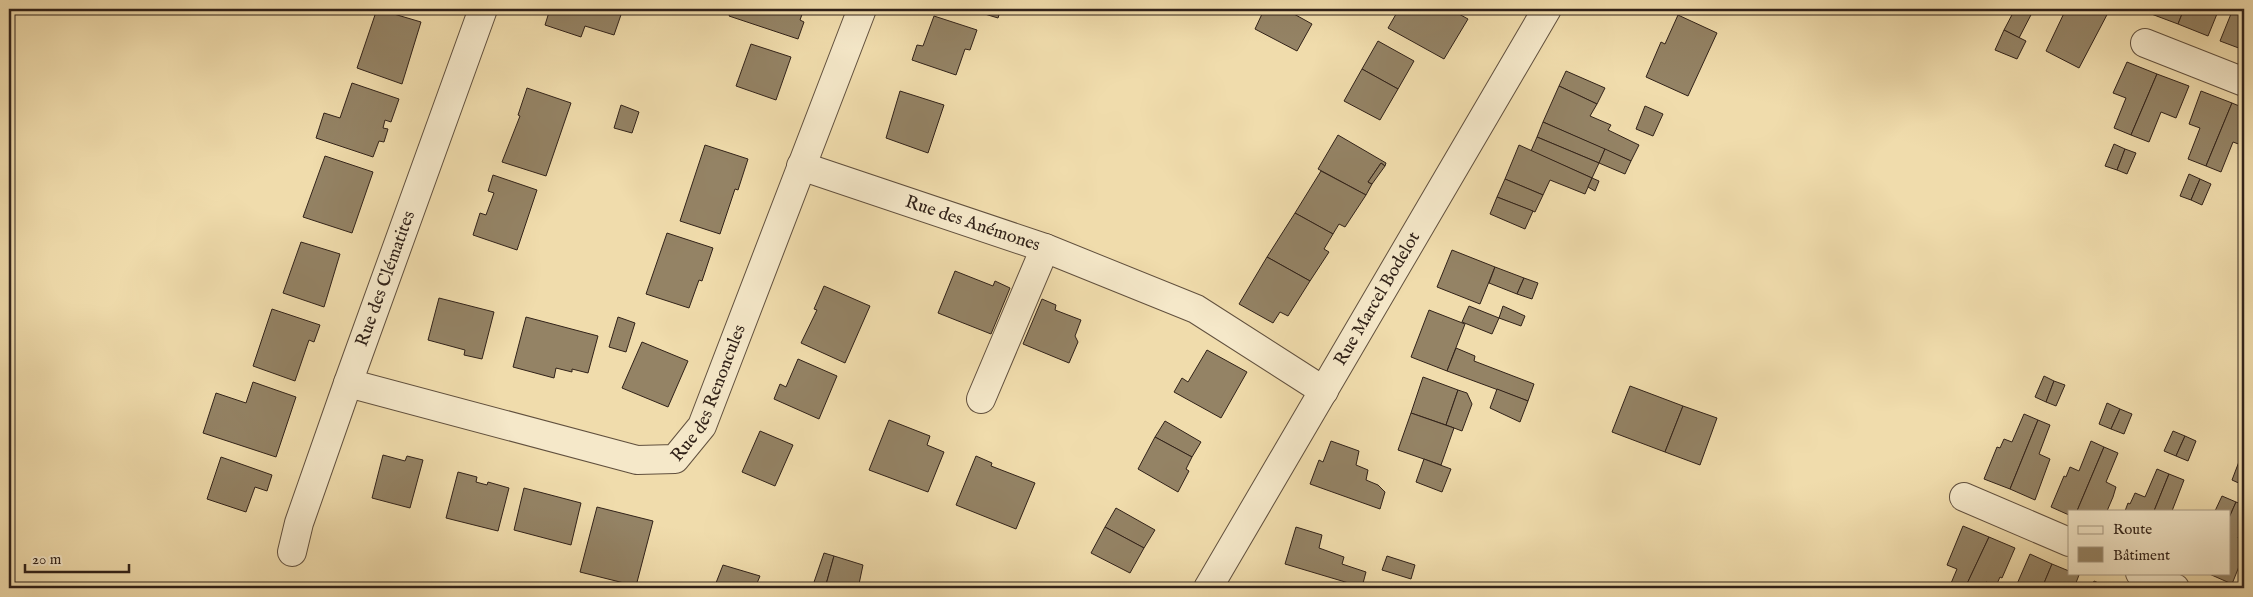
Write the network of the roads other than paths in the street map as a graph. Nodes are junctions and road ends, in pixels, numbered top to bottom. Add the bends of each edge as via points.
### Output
1 (483, 9) edge
2 (862, 9) edge
3 (1547, 9) edge
4 (2145, 43) dead end
5 (2244, 82) edge
6 (802, 166) junction
7 (1045, 248) junction
8 (348, 383) junction
9 (1324, 391) junction
10 (982, 399) dead end
11 (1964, 497) dead end
12 (2068, 542) edge
13 (292, 552) dead end
14 (2142, 574) edge
15 (1208, 588) edge
16 (2175, 588) edge

1 - 8 street, Rue des Clématites
2 - 6 street, Rue des Renoncules
3 - 9 street, Rue Marcel Bodelot
4 - 5 street
6 - 7 street, Rue des Anémones
6 - 8 street, Rue des Renoncules via 702,426 675,459 637,460
7 - 9 street via 1196,309
7 - 10 street, Rue des Anémones
8 - 13 street, Rue des Clématites
9 - 15 street, Rue Marcel Bodelot
11 - 12 street
14 - 16 street

